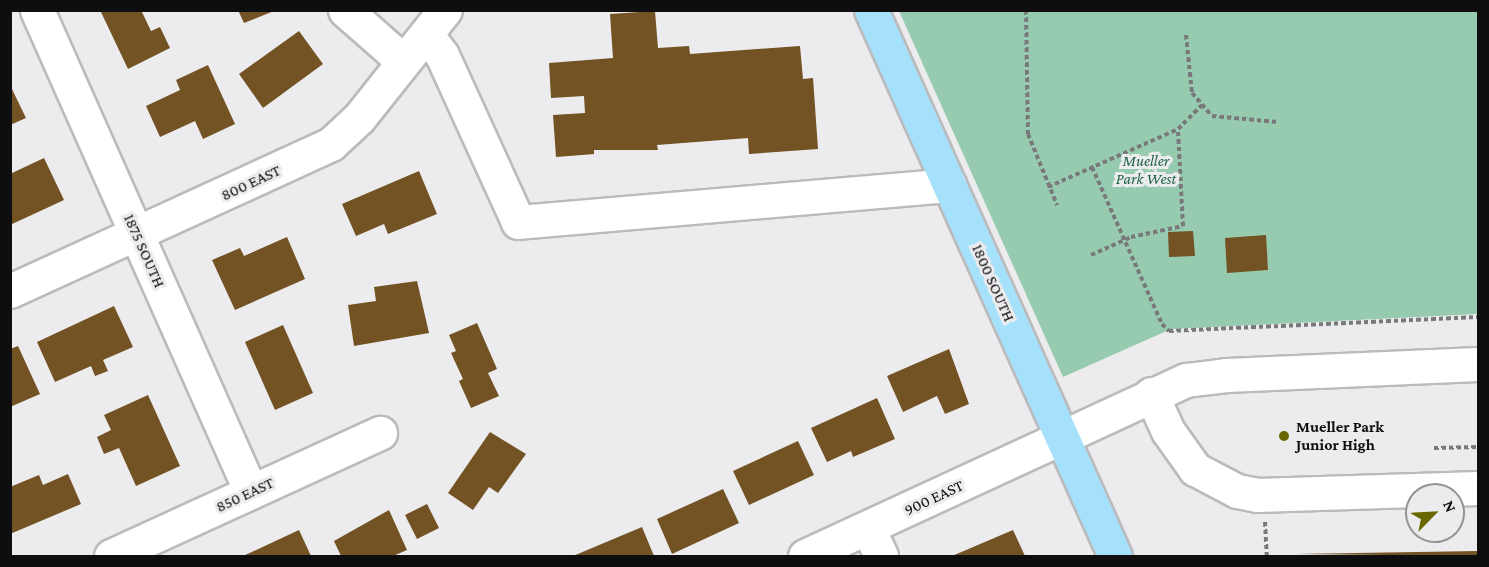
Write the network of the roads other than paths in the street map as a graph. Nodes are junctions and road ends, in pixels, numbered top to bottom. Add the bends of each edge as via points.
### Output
1 (37, 10) edge
2 (345, 10) edge
3 (871, 10) edge
4 (435, 22) edge
5 (403, 61) junction
6 (949, 185) junction
7 (136, 236) junction
8 (10, 291) edge
9 (1479, 364) edge
10 (1151, 394) junction
11 (380, 433) dead end
12 (1063, 439) junction
13 (1479, 488) edge
14 (251, 492) junction
15 (874, 542) edge
16 (111, 556) edge
17 (806, 556) edge
18 (1115, 556) edge

1 - 7 street, 1875 SOUTH
2 - 5 street
3 - 6 main road, 1800 SOUTH
4 - 5 street, 800 EAST
4 - 6 street via 442,56 518,222
5 - 7 street, 800 EAST via 359,118 331,144
6 - 12 main road, 1800 SOUTH
7 - 8 street, 800 EAST
7 - 14 street, 1875 SOUTH
9 - 10 street, 900 EAST via 1226,375 1186,380
10 - 12 street, 900 EAST
10 - 13 street via 1168,431 1195,469 1237,491 1257,495
11 - 14 street, 850 EAST
12 - 15 street, 900 EAST
12 - 18 main road, 1800 SOUTH
14 - 16 street, 850 EAST
15 - 17 street, 900 EAST

